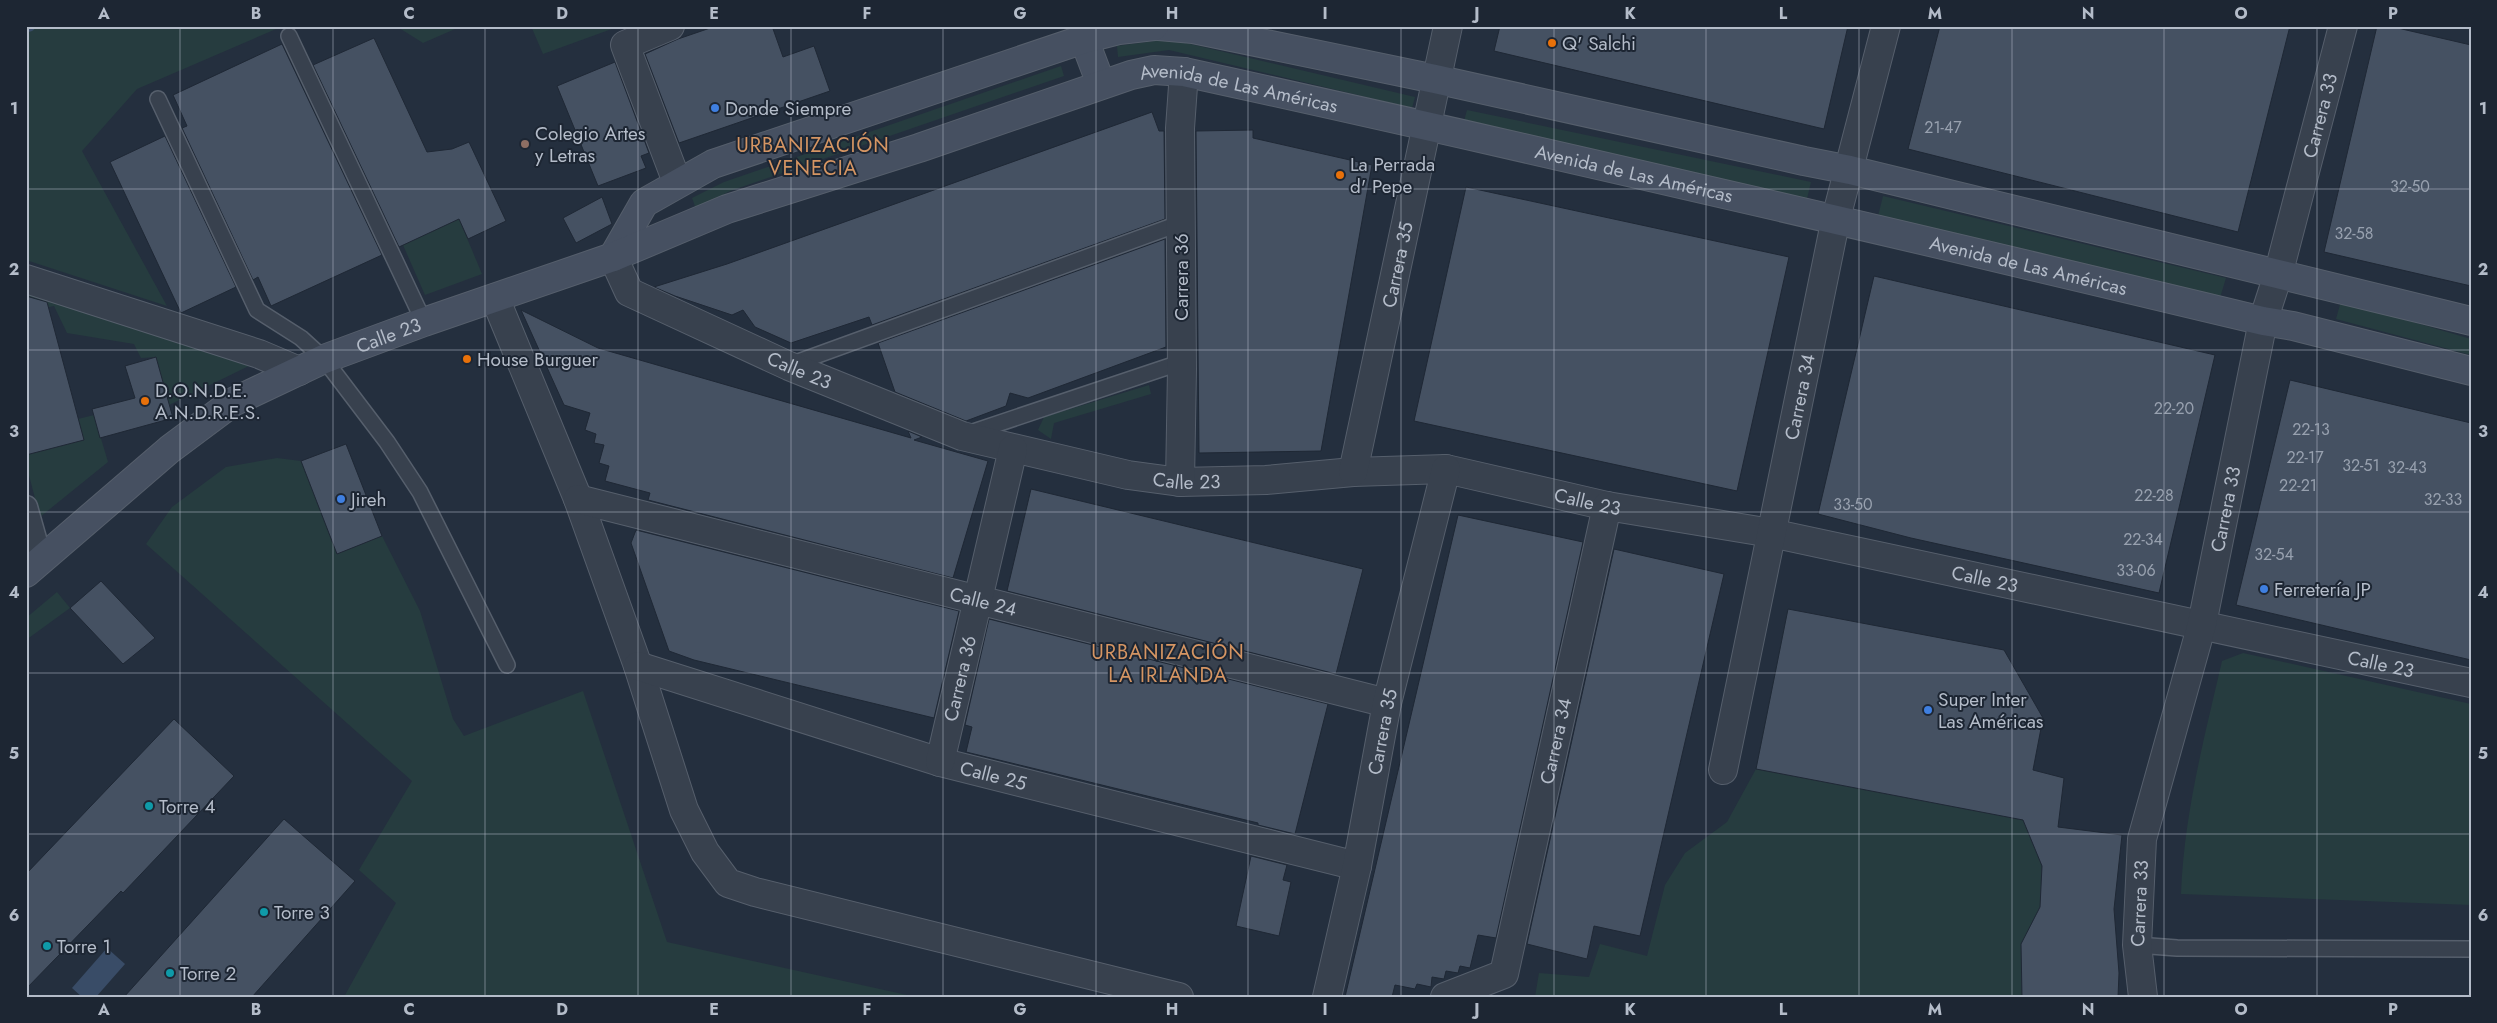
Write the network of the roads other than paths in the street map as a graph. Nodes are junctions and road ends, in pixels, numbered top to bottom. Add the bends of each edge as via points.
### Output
1 (670, 26) edge
2 (1154, 26) edge
3 (1159, 26) edge
4 (1448, 26) edge
5 (1886, 26) edge
6 (2343, 26) edge
7 (289, 36) dead end
8 (1084, 39) junction
9 (1184, 72) junction
10 (1435, 79) junction
11 (1101, 84) junction
12 (158, 99) dead end
13 (1425, 125) junction
14 (1850, 170) junction
15 (677, 182) junction
16 (1836, 218) junction
17 (1181, 223) junction
18 (613, 257) junction
19 (2278, 275) junction
20 (26, 279) edge
21 (495, 298) junction
22 (2263, 321) junction
23 (2471, 321) edge
24 (424, 322) junction
25 (324, 359) junction
26 (1182, 362) junction
27 (789, 366) junction
28 (2471, 371) edge
29 (298, 372) junction
30 (962, 436) junction
31 (1013, 449) junction
32 (1446, 469) junction
33 (1353, 472) junction
34 (1180, 482) junction
35 (578, 499) junction
36 (1607, 506) junction
37 (26, 507) edge
38 (1771, 533) junction
39 (34, 567) edge
40 (978, 601) junction
41 (2202, 624) junction
42 (507, 666) dead end
43 (638, 666) junction
44 (2471, 683) edge
45 (1387, 703) junction
46 (940, 762) junction
47 (1723, 770) dead end
48 (1357, 866) junction
49 (2137, 945) junction
50 (2471, 949) edge
51 (1179, 997) edge
52 (1327, 997) edge
53 (1445, 997) edge
54 (2143, 997) edge

1 - 15 street via 625,45
2 - 8 main road
3 - 10 main road via 1193,29
4 - 10 street, Carrera 35
5 - 14 street, Carrera 34
6 - 19 street, Carrera 33
7 - 24 lane
8 - 11 main road
8 - 15 main road via 713,164
9 - 11 main road, Avenida de Las Américas via 1154,70
9 - 13 main road, Avenida de Las Américas
9 - 17 street, Carrera 36 via 1180,128
10 - 13 street, Carrera 35
10 - 14 main road
11 - 18 main road, Avenida de Las Américas via 919,148 727,209
12 - 25 lane via 257,310 301,338
13 - 16 main road, Avenida de Las Américas
13 - 33 street, Carrera 35
14 - 16 street, Carrera 34
14 - 19 main road
15 - 18 main road via 644,203
16 - 22 main road, Avenida de Las Américas
16 - 38 street, Carrera 34
17 - 26 street, Carrera 36
17 - 27 lane
18 - 21 main road, Calle 23
18 - 27 street, Calle 23 via 628,292
19 - 22 street, Carrera 33
19 - 23 main road
20 - 29 street via 259,354
21 - 24 main road, Calle 23
21 - 35 street
22 - 28 main road, Avenida de Las Américas
22 - 41 street, Carrera 33
24 - 25 main road, Calle 23
25 - 29 main road, Calle 23
25 - 42 lane via 387,442 420,492
26 - 30 lane
26 - 34 street, Carrera 36
27 - 30 street, Calle 23
29 - 39 main road, Calle 23 via 233,402 170,450
30 - 31 street, Calle 23
31 - 34 street, Calle 23 via 1128,475
31 - 40 street, Carrera 36
32 - 33 street, Calle 23
32 - 36 street, Calle 23
32 - 45 street, Carrera 35
33 - 34 street, Calle 23 via 1266,480
35 - 40 street, Calle 24
35 - 43 street
36 - 38 street, Calle 23
36 - 53 street, Carrera 34 via 1504,974
37 - 39 street
38 - 41 street, Calle 23
38 - 47 street, Carrera 34
40 - 45 street, Calle 24
40 - 46 street, Carrera 36
41 - 44 street, Calle 23
41 - 49 street, Carrera 33 via 2142,839
43 - 46 street, Calle 25
43 - 51 street via 684,810 705,852 728,883
45 - 48 street, Carrera 35
46 - 48 street, Calle 25
48 - 52 street, Carrera 35
49 - 50 lane via 2177,948
49 - 54 street, Carrera 33

